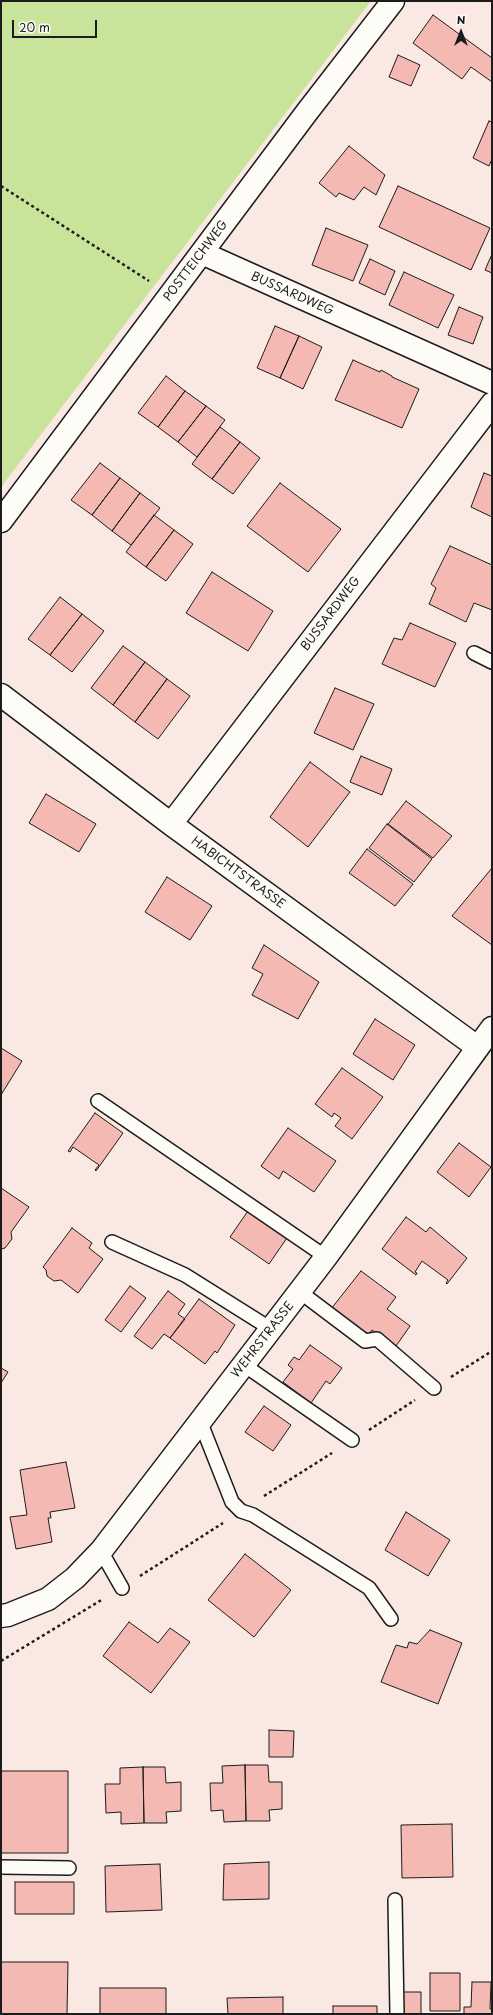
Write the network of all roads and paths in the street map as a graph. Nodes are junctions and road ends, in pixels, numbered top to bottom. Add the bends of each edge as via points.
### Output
1 (392, 1) edge
2 (1, 186) edge
3 (202, 253) junction
4 (170, 295) junction
5 (492, 383) edge
6 (492, 404) edge
7 (1, 522) edge
8 (474, 654) dead end
9 (492, 662) edge
10 (1, 695) edge
11 (171, 824) junction
12 (492, 1028) edge
13 (477, 1047) junction
14 (98, 1102) dead end
15 (112, 1242) dead end
16 (326, 1257) junction
17 (300, 1292) junction
18 (271, 1329) junction
19 (244, 1365) junction
20 (434, 1388) dead end
21 (200, 1421) junction
22 (352, 1440) dead end
23 (101, 1551) junction
24 (122, 1588) dead end
25 (1, 1616) edge
26 (391, 1619) dead end
27 (1, 1867) edge
28 (69, 1868) dead end
29 (395, 1900) dead end
30 (397, 2014) edge

1 - 3 street, POSTTEICHWEG
2 - 4 path
3 - 4 street, POSTTEICHWEG
3 - 5 street, BUSSARDWEG
4 - 7 street, POSTTEICHWEG
6 - 11 street, BUSSARDWEG
8 - 9 lane
10 - 11 street, HABICHTSTRASSE
11 - 13 street, HABICHTSTRASSE
12 - 13 street, WEHRSTRASSE
13 - 16 street, WEHRSTRASSE
14 - 16 lane
15 - 18 lane via 185,1275
16 - 17 street, WEHRSTRASSE
17 - 18 street, WEHRSTRASSE
17 - 20 lane via 364,1341 377,1339
18 - 19 street, WEHRSTRASSE
19 - 21 street, WEHRSTRASSE
19 - 22 lane
21 - 23 street, WEHRSTRASSE
21 - 26 lane via 232,1502 241,1511 253,1515 370,1588
23 - 24 lane
23 - 25 street, WEHRSTRASSE via 75,1578 48,1599
27 - 28 lane
29 - 30 lane

